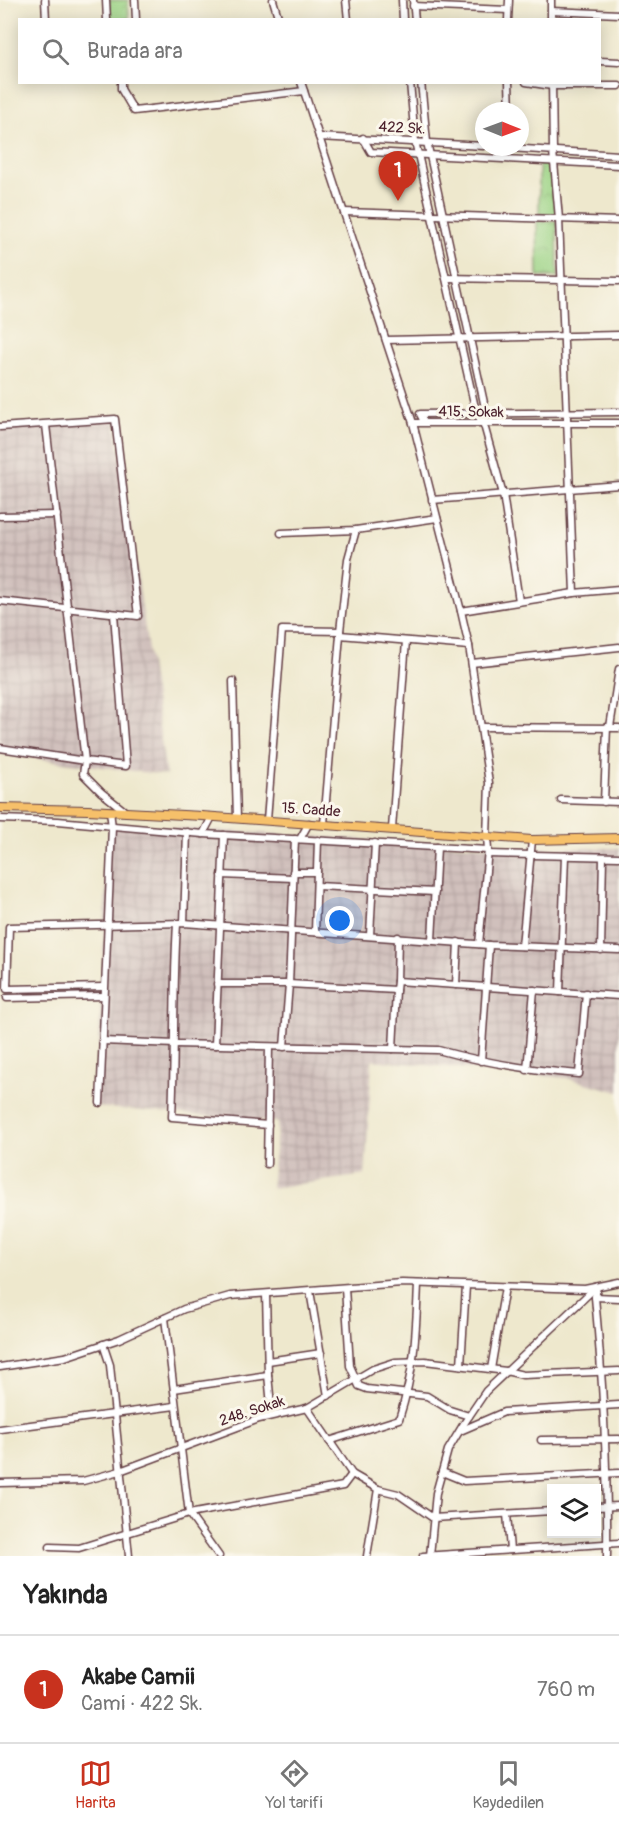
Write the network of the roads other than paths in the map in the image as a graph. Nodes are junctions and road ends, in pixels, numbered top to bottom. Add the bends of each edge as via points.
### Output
1 (45, 0) edge
2 (106, 0) edge
3 (135, 0) edge
4 (273, 0) edge
5 (346, 0) edge
6 (402, 0) edge
7 (509, 0) edge
8 (551, 0) edge
9 (413, 3) edge
10 (508, 10) junction
11 (551, 11) junction
12 (619, 14) edge
13 (46, 18) edge
14 (107, 18) edge
15 (136, 18) edge
16 (278, 18) edge
17 (348, 18) edge
18 (404, 18) edge
19 (415, 18) edge
20 (508, 18) edge
21 (551, 18) edge
22 (601, 61) edge
23 (619, 62) edge
24 (121, 84) edge
25 (302, 84) edge
26 (410, 84) edge
27 (421, 84) edge
28 (509, 84) edge
29 (552, 84) edge
30 (619, 86) edge
31 (304, 91) junction
32 (510, 102) edge
33 (319, 137) junction
34 (363, 138) junction
35 (415, 141) junction
36 (427, 142) junction
37 (475, 145) edge
38 (529, 149) edge
39 (554, 151) junction
40 (418, 153) junction
41 (430, 154) junction
42 (619, 154) edge
43 (555, 162) junction
44 (619, 165) edge
45 (344, 212) junction
46 (432, 214) junction
47 (442, 215) junction
48 (559, 219) junction
49 (619, 221) edge
50 (446, 278) junction
51 (456, 278) junction
52 (561, 280) junction
53 (619, 281) edge
54 (619, 335) edge
55 (563, 337) junction
56 (460, 338) junction
57 (469, 338) junction
58 (386, 340) junction
59 (476, 412) junction
60 (486, 412) junction
61 (566, 412) junction
62 (619, 412) edge
63 (413, 423) junction
64 (424, 423) junction
65 (619, 423) edge
66 (46, 424) junction
67 (566, 424) junction
68 (484, 425) junction
69 (0, 428) edge
70 (619, 485) edge
71 (569, 489) junction
72 (503, 494) junction
73 (432, 500) junction
74 (57, 515) junction
75 (0, 516) edge
76 (437, 518) junction
77 (356, 530) junction
78 (281, 534) dead end
79 (619, 590) edge
80 (574, 593) junction
81 (0, 601) edge
82 (519, 602) junction
83 (69, 610) junction
84 (461, 611) junction
85 (114, 614) junction
86 (340, 633) junction
87 (406, 641) junction
88 (469, 646) junction
89 (619, 647) edge
90 (471, 663) junction
91 (619, 669) edge
92 (234, 681) dead end
93 (608, 727) junction
94 (481, 728) junction
95 (619, 728) edge
96 (0, 748) edge
97 (85, 761) junction
98 (561, 800) dead end
99 (604, 802) junction
100 (619, 802) edge
101 (0, 808) edge
102 (110, 811) junction
103 (126, 812) junction
104 (212, 817) junction
105 (237, 818) junction
106 (0, 819) edge
107 (267, 820) junction
108 (309, 823) junction
109 (324, 824) junction
110 (112, 827) junction
111 (392, 829) junction
112 (187, 832) junction
113 (203, 834) junction
114 (224, 835) junction
115 (487, 836) junction
116 (619, 838) edge
117 (297, 839) junction
118 (318, 840) junction
119 (532, 840) junction
120 (375, 843) junction
121 (437, 847) junction
122 (488, 852) junction
123 (530, 855) junction
124 (564, 856) junction
125 (603, 857) junction
126 (619, 857) edge
127 (317, 872) junction
128 (222, 875) junction
129 (293, 875) junction
130 (317, 886) junction
131 (372, 889) junction
132 (435, 892) junction
133 (184, 923) junction
134 (177, 924) junction
135 (108, 925) junction
136 (221, 926) junction
137 (291, 930) junction
138 (315, 932) junction
139 (370, 935) junction
140 (398, 937) junction
141 (432, 940) junction
142 (458, 942) junction
143 (479, 944) junction
144 (489, 945) junction
145 (522, 946) junction
146 (562, 948) junction
147 (601, 950) junction
148 (619, 950) edge
149 (397, 981) junction
150 (218, 984) junction
151 (289, 984) junction
152 (456, 985) junction
153 (104, 987) junction
154 (486, 987) junction
155 (7, 989) junction
156 (396, 990) junction
157 (534, 990) junction
158 (560, 992) junction
159 (586, 993) junction
160 (104, 996) junction
161 (619, 996) edge
162 (3, 999) edge
163 (102, 1041) junction
164 (175, 1044) junction
165 (215, 1045) junction
166 (269, 1047) junction
167 (284, 1047) junction
168 (393, 1049) junction
169 (481, 1061) junction
170 (528, 1070) junction
171 (100, 1103) dead end
172 (268, 1125) junction
173 (267, 1164) dead end
174 (619, 1282) edge
175 (418, 1284) junction
176 (466, 1286) junction
177 (505, 1287) junction
178 (597, 1287) junction
179 (345, 1288) junction
180 (310, 1291) junction
181 (266, 1294) junction
182 (595, 1297) junction
183 (619, 1298) edge
184 (165, 1318) junction
185 (103, 1344) junction
186 (321, 1353) junction
187 (268, 1361) junction
188 (414, 1362) junction
189 (461, 1365) junction
190 (0, 1367) edge
191 (491, 1369) junction
192 (506, 1371) junction
193 (619, 1371) edge
194 (602, 1372) junction
195 (268, 1375) junction
196 (355, 1380) junction
197 (174, 1389) junction
198 (408, 1392) junction
199 (328, 1396) junction
200 (603, 1405) junction
201 (619, 1405) edge
202 (176, 1406) junction
203 (307, 1408) junction
204 (115, 1415) junction
205 (272, 1415) junction
206 (469, 1416) junction
207 (0, 1429) edge
208 (460, 1431) junction
209 (619, 1439) edge
210 (541, 1440) dead end
211 (605, 1440) junction
212 (329, 1441) junction
213 (180, 1448) junction
214 (120, 1471) junction
215 (442, 1472) junction
216 (606, 1473) junction
217 (619, 1473) edge
218 (352, 1474) junction
219 (0, 1483) edge
220 (378, 1488) junction
221 (607, 1506) junction
222 (619, 1506) edge
223 (601, 1507) edge
224 (547, 1511) edge
225 (189, 1514) junction
226 (507, 1514) junction
227 (433, 1518) junction
228 (127, 1535) junction
229 (607, 1543) junction
230 (619, 1543) edge
231 (50, 1547) dead end
232 (510, 1550) junction
233 (520, 1553) edge
234 (129, 1556) edge
235 (219, 1556) edge
236 (367, 1556) edge
237 (423, 1556) edge
238 (430, 1556) edge
239 (607, 1556) edge

1 - 13 street
2 - 14 street
3 - 15 street
4 - 16 street
5 - 17 street
6 - 18 street
7 - 10 street
8 - 11 street
9 - 10 street
9 - 19 street
10 - 20 street
11 - 12 street
11 - 21 street
22 - 23 street
24 - 31 street via 134,111
25 - 31 street
26 - 35 street
27 - 36 street
28 - 32 street
29 - 30 street
29 - 39 street
31 - 33 street
33 - 34 street, 422 Sk.
33 - 45 street
34 - 35 street, 422 Sk.
34 - 40 street, 422 Sk. via 371,152
35 - 36 street, 422 Sk.
35 - 40 street
36 - 37 street, 422 Sk.
36 - 41 street
38 - 39 street
39 - 42 street
39 - 43 street
40 - 41 street, 422 Sk.
40 - 46 street
41 - 43 street, 422 Sk.
41 - 47 street
43 - 44 street, 422 Sk.
43 - 48 street
45 - 46 street
45 - 58 street
46 - 47 street
46 - 50 street
47 - 48 street
47 - 51 street
48 - 49 street
48 - 52 street
50 - 51 street
50 - 56 street
51 - 52 street
51 - 57 street
52 - 53 street
52 - 55 street
54 - 55 street
55 - 57 street
55 - 61 street
56 - 57 street
56 - 58 street
56 - 59 street
57 - 60 street
58 - 63 street
59 - 60 street, 415. Sokak
59 - 64 street, 415. Sokak via 420,414
59 - 68 street
60 - 61 street, 415. Sokak
60 - 68 street
61 - 62 street, 415. Sokak
61 - 67 street
63 - 64 street
63 - 73 street
64 - 68 street, 415. Sokak
65 - 67 street, 415. Sokak
66 - 69 street
66 - 74 street
66 - 85 street via 115,419 138,616
67 - 68 street, 415. Sokak
67 - 71 street
68 - 72 street
70 - 71 street
71 - 72 street
71 - 80 street
72 - 73 street
72 - 82 street
73 - 76 street
74 - 75 street
74 - 83 street
76 - 77 street
76 - 84 street
77 - 78 street
77 - 86 street via 348,558
79 - 80 street
80 - 82 street
81 - 83 street
82 - 84 street
83 - 85 street
83 - 97 street
84 - 88 street
85 - 97 street via 126,766
86 - 87 street
86 - 107 street via 282,630
86 - 109 street
87 - 88 street
87 - 111 street
88 - 90 street
89 - 90 street
90 - 94 street
91 - 93 street
92 - 105 street
93 - 94 street
93 - 95 street
93 - 99 street
94 - 115 street via 489,783
96 - 97 street
97 - 103 street via 83,774
98 - 99 street
99 - 100 street
101 - 102 main road, 15. Cadde
102 - 103 main road, 15. Cadde
102 - 110 street
103 - 104 main road, 15. Cadde
104 - 105 main road, 15. Cadde
104 - 113 street
105 - 107 main road, 15. Cadde
106 - 110 street
107 - 108 main road, 15. Cadde
108 - 109 main road, 15. Cadde
108 - 117 street
109 - 111 main road, 15. Cadde
110 - 112 street
110 - 135 street
111 - 115 main road, 15. Cadde
112 - 113 street
112 - 133 street
113 - 114 street
114 - 117 street
114 - 128 street
115 - 119 main road, 15. Cadde
115 - 122 street
116 - 119 main road, 15. Cadde
117 - 118 street
117 - 129 street
118 - 120 street
118 - 127 street
119 - 123 street
120 - 121 street
120 - 131 street
121 - 122 street
121 - 132 street
122 - 123 street
122 - 143 street
123 - 124 street
123 - 145 street
124 - 125 street
124 - 146 street
125 - 126 street
125 - 147 street
127 - 129 street
127 - 130 street
128 - 129 street
128 - 136 street
129 - 137 street
130 - 131 street
130 - 138 street
131 - 132 street
131 - 139 street
132 - 141 street
133 - 134 street
133 - 136 street
134 - 135 street
134 - 164 street
135 - 153 street
135 - 155 street via 9,927
136 - 137 street
136 - 150 street
137 - 138 street
137 - 151 street
138 - 139 street
139 - 140 street
140 - 141 street
140 - 149 street
141 - 142 street
142 - 143 street
142 - 152 street
143 - 144 street
144 - 145 street
144 - 154 street
145 - 146 street
146 - 147 street
146 - 158 street
147 - 148 street
149 - 152 street
149 - 156 street
150 - 151 street
150 - 165 street
151 - 156 street
151 - 167 street
152 - 154 street
153 - 155 street
153 - 160 street
154 - 157 street
154 - 169 street
155 - 162 street
156 - 168 street
157 - 158 street
157 - 170 street
158 - 159 street
159 - 161 street
159 - 170 street via 579,1074
160 - 162 street
160 - 163 street
163 - 164 street
163 - 171 street
164 - 165 street
164 - 172 street via 172,1117
165 - 166 street
166 - 167 street
166 - 172 street
167 - 168 street
168 - 169 street via 438,1050
169 - 170 street
172 - 173 street
174 - 178 street
175 - 176 street
175 - 179 street
175 - 188 street
176 - 177 street
176 - 189 street
177 - 178 street
177 - 191 street
178 - 182 street
178 - 192 street
179 - 180 street
179 - 196 street via 350,1366
180 - 181 street
180 - 186 street
181 - 184 street via 230,1296
181 - 187 street
182 - 183 street
182 - 194 street
184 - 185 street
184 - 197 street
185 - 190 street via 65,1357
185 - 204 street via 110,1365
186 - 187 street
186 - 199 street
187 - 195 street
188 - 189 street, 248. Sokak
188 - 196 street, 248. Sokak via 395,1362
188 - 198 street
189 - 191 street, 248. Sokak
191 - 192 street, 248. Sokak
192 - 194 street, 248. Sokak via 523,1375
192 - 206 street
193 - 194 street, 248. Sokak
194 - 200 street
195 - 197 street
195 - 205 street
196 - 198 street via 367,1389
196 - 199 street, 248. Sokak
197 - 202 street
198 - 206 street via 427,1396
198 - 212 street via 399,1419
199 - 203 street, 248. Sokak
200 - 201 street
200 - 208 street via 504,1412
200 - 211 street
202 - 204 street
202 - 213 street
203 - 205 street, 248. Sokak
203 - 212 street
204 - 207 street
204 - 214 street
205 - 213 street, 248. Sokak
206 - 208 street
208 - 215 street via 448,1450
209 - 211 street
210 - 211 street
211 - 216 street
212 - 218 street
213 - 214 street, 248. Sokak
213 - 225 street
214 - 219 street, 248. Sokak via 83,1481
214 - 228 street
215 - 216 street via 465,1481
215 - 227 street
216 - 217 street
216 - 221 street
218 - 220 street
218 - 225 street via 343,1486
220 - 227 street via 398,1494
220 - 236 street
221 - 222 street
221 - 223 street
221 - 229 street
224 - 226 street
225 - 228 street
225 - 235 street
226 - 227 street
226 - 232 street
227 - 238 street
228 - 231 street via 79,1548
228 - 234 street
229 - 230 street
229 - 233 street
229 - 239 street
232 - 233 street
232 - 238 street
237 - 238 street

